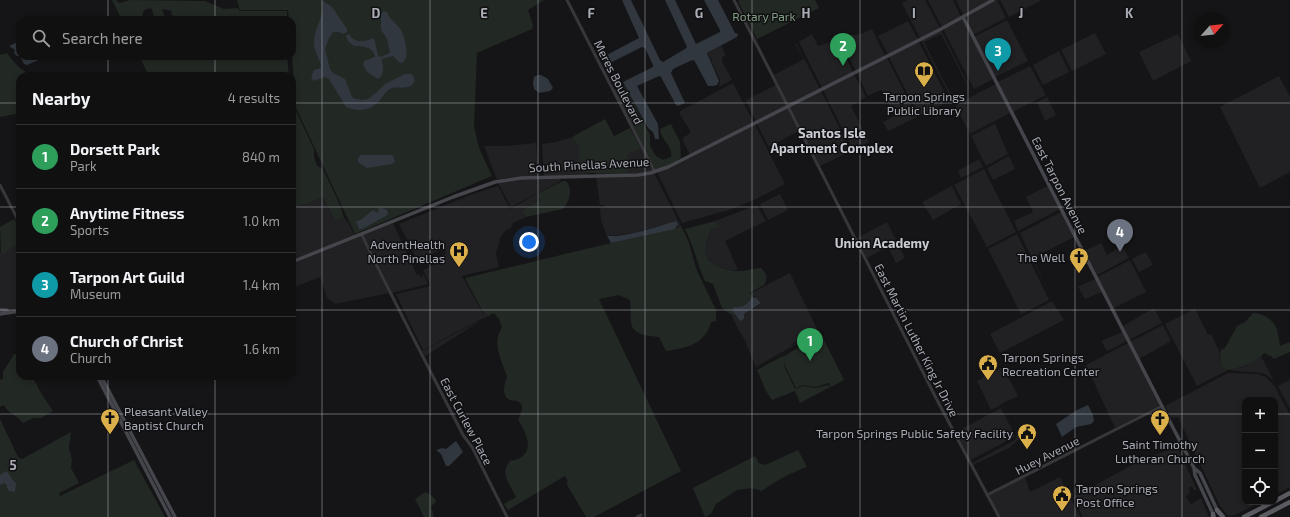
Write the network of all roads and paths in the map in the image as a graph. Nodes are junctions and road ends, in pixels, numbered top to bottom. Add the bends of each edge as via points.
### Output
1 (567, 0) edge
2 (734, 0) edge
3 (993, 0) edge
4 (963, 17) junction
5 (788, 106) junction
6 (655, 172) junction
7 (0, 186) edge
8 (16, 216) edge
9 (362, 234) junction
10 (296, 260) edge
11 (0, 310) edge
12 (16, 311) edge
13 (8, 312) junction
14 (0, 314) edge
15 (99, 380) edge
16 (104, 380) edge
17 (1162, 406) junction
18 (1194, 468) junction
19 (1290, 493) edge
20 (987, 495) junction
21 (1278, 500) edge
22 (1290, 502) edge
23 (1268, 505) edge
24 (1217, 510) joint
25 (641, 515) dead end
26 (1213, 516) edge
27 (170, 517) edge
28 (175, 517) edge
29 (507, 517) edge
30 (638, 517) edge
31 (999, 517) edge
32 (1222, 517) edge
33 (1244, 517) edge
34 (1260, 517) edge

1 - 6 street, Meres Boulevard
2 - 5 street, East Martin Luther King Jr Drive
3 - 4 main road, South Pinellas Avenue
4 - 5 main road, South Pinellas Avenue
4 - 17 main road, East Tarpon Avenue
5 - 6 main road, South Pinellas Avenue
5 - 20 street, East Martin Luther King Jr Drive
6 - 9 main road, South Pinellas Avenue via 618,176 521,178 495,182
7 - 8 street
9 - 10 main road, South Pinellas Avenue
9 - 29 street, East Curlew Place via 410,333
11 - 13 main road
12 - 13 main road
13 - 14 main road
15 - 27 main road
16 - 28 main road
17 - 18 main road, East Tarpon Avenue
17 - 20 street, Huey Avenue
18 - 24 main road, East Tarpon Avenue via 1200,474
18 - 26 main road, East Tarpon Avenue
19 - 21 highway
20 - 31 street, East Martin Luther King Jr Drive
22 - 34 highway
23 - 33 highway
24 - 32 highway
25 - 30 street

